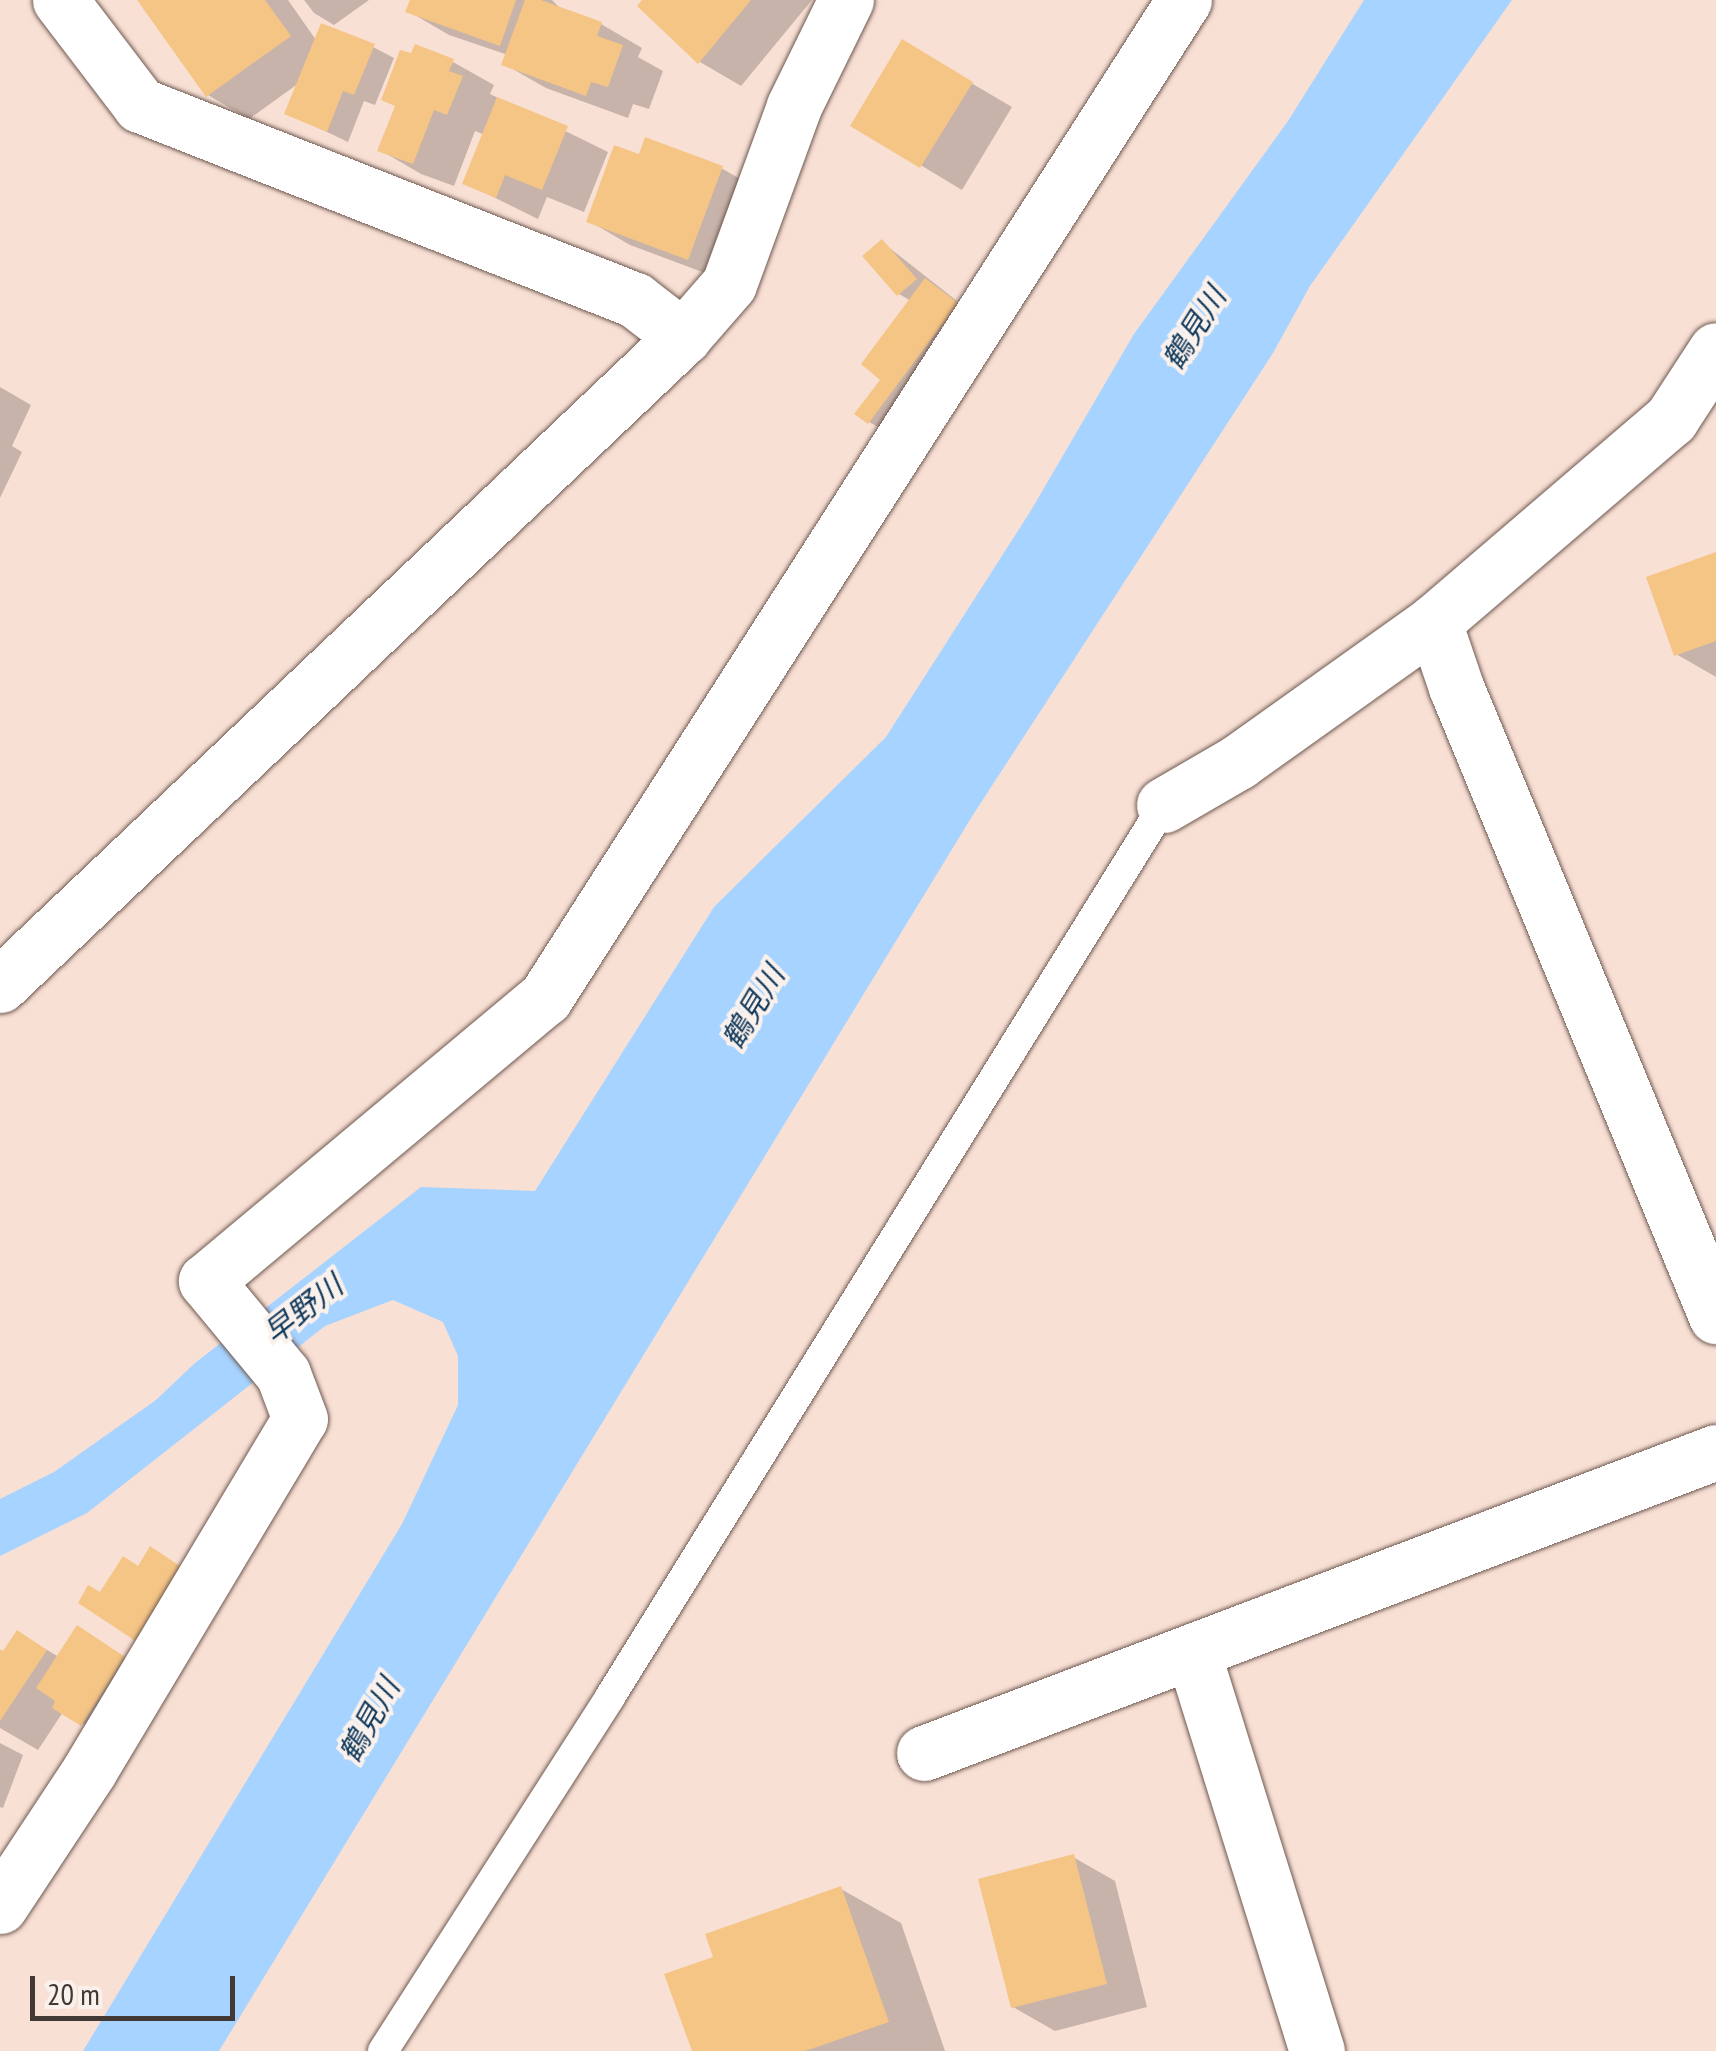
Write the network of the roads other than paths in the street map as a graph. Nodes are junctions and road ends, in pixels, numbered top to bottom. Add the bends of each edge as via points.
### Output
1 (60, 0) edge
2 (846, 0) edge
3 (1184, 0) edge
4 (683, 336) junction
5 (1716, 350) edge
6 (1434, 622) junction
7 (1164, 805) joint
8 (0, 985) edge
9 (1716, 1316) edge
10 (1716, 1452) edge
11 (1194, 1653) junction
12 (924, 1753) dead end
13 (0, 1906) edge
14 (382, 2051) edge
15 (1317, 2051) edge

1 - 4 street via 140,105 635,300
2 - 4 street via 794,106 729,284
3 - 13 street via 545,998 206,1281 283,1374 300,1419
4 - 8 street
5 - 6 street via 1670,419
6 - 7 street via 1238,762
6 - 9 street
7 - 14 lane via 610,1698
10 - 11 street
11 - 12 street
11 - 15 street

